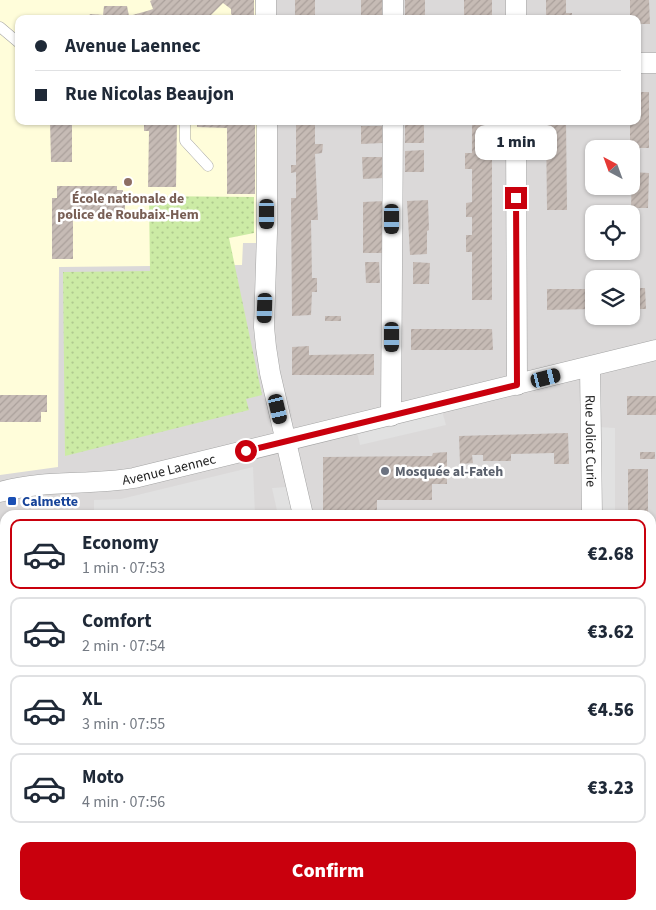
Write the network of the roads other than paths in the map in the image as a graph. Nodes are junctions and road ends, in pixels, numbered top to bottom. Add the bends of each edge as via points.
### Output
1 (266, 0) edge
2 (393, 0) edge
3 (516, 0) edge
4 (266, 15) edge
5 (393, 15) edge
6 (516, 15) edge
7 (0, 27) edge
8 (15, 40) edge
9 (656, 62) edge
10 (641, 63) edge
11 (185, 125) edge
12 (267, 125) edge
13 (393, 125) edge
14 (516, 125) edge
15 (208, 166) dead end
16 (656, 350) edge
17 (590, 367) junction
18 (517, 385) junction
19 (391, 416) junction
20 (285, 441) junction
21 (0, 492) edge
22 (302, 510) edge
23 (592, 510) edge

1 - 4 street
2 - 5 street
3 - 6 street
7 - 8 lane
9 - 10 street
11 - 15 lane via 185,141
12 - 20 street via 264,327
13 - 19 street
14 - 18 street
16 - 17 street, Avenue Laennec
17 - 18 street, Avenue Laennec
17 - 23 street, Rue Joliot Curie
18 - 19 street, Avenue Laennec
19 - 20 street, Avenue Laennec
20 - 21 street, Avenue Laennec via 134,478 34,484
20 - 22 street

